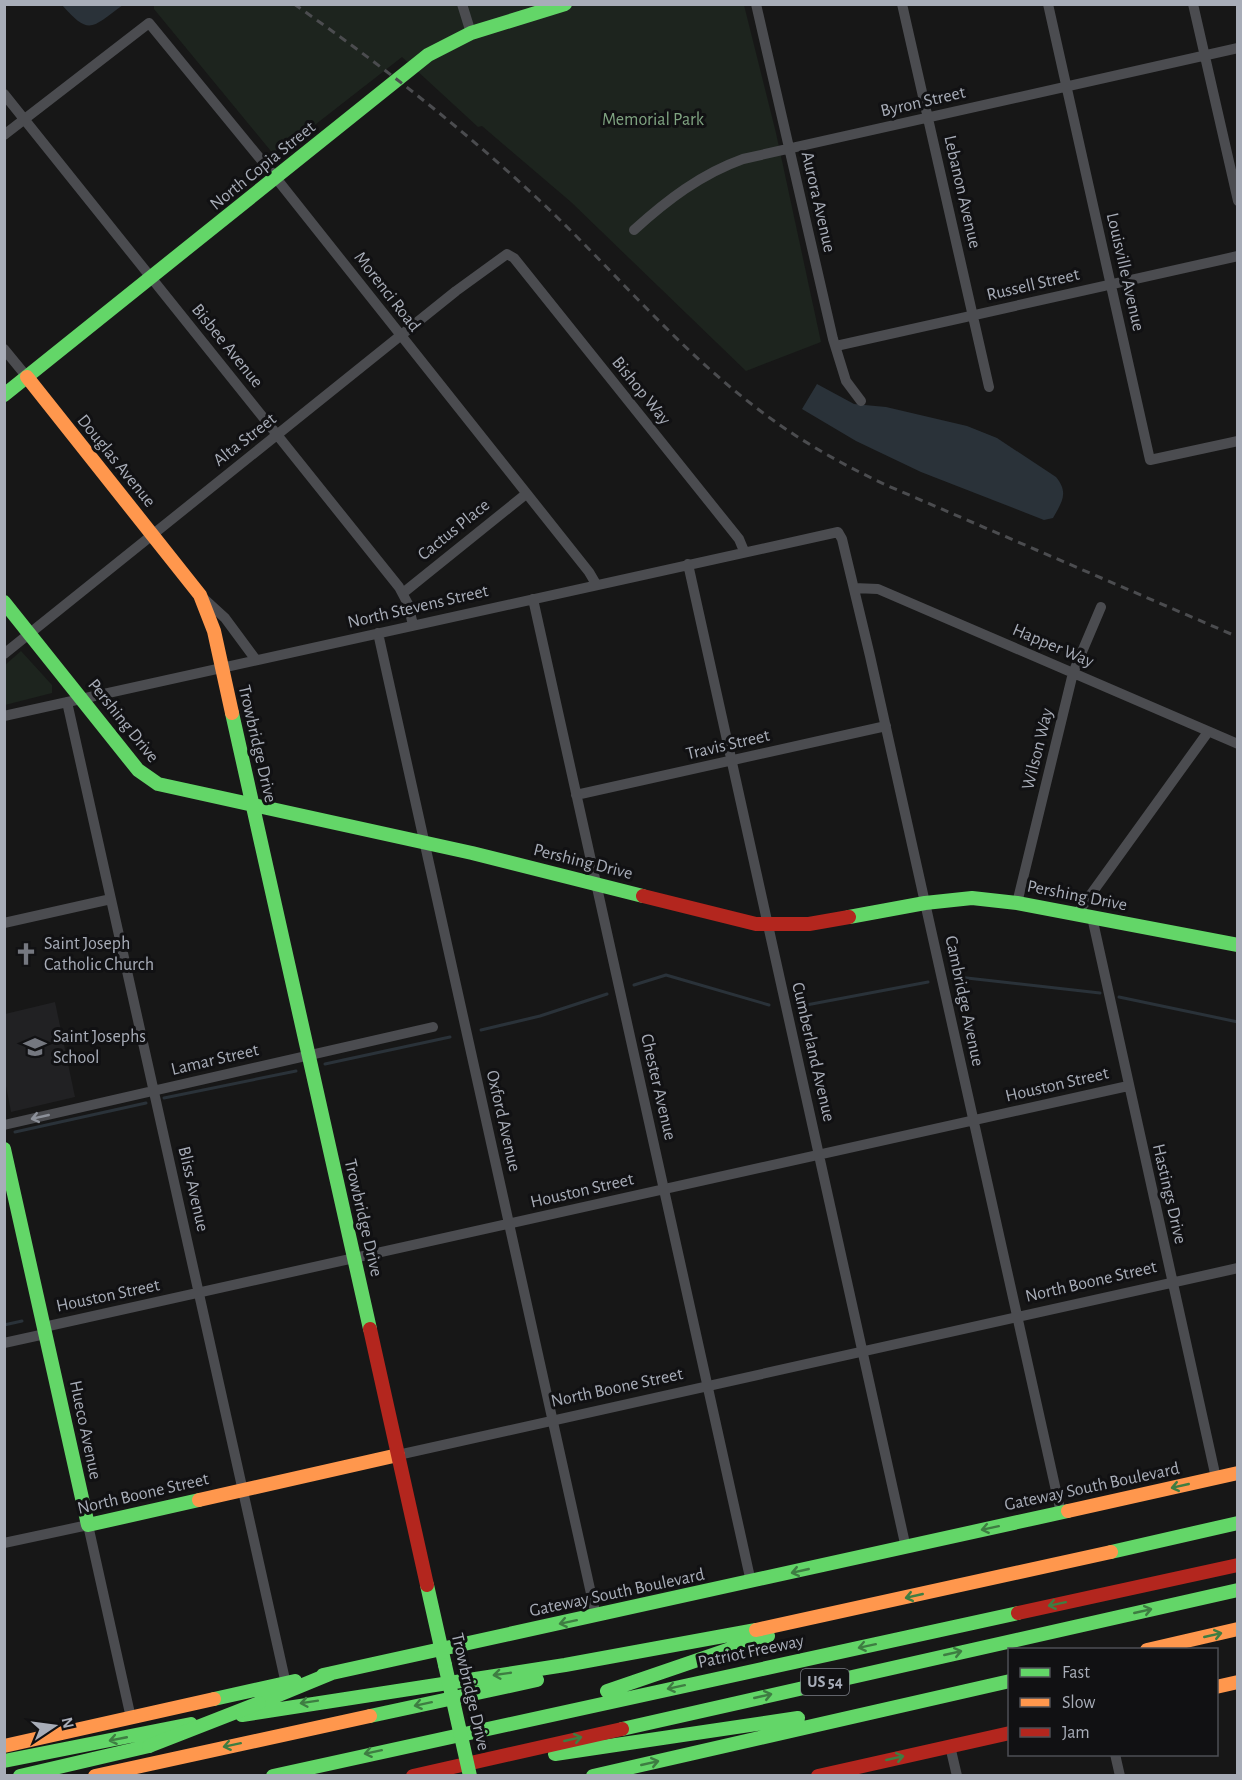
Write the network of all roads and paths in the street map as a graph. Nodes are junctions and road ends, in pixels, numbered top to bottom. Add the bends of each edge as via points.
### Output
1 (462, 4) edge
2 (565, 4) edge
3 (756, 4) edge
4 (902, 4) edge
5 (1048, 4) edge
6 (1193, 4) edge
7 (471, 33) junction
8 (1238, 48) edge
9 (1205, 55) junction
10 (1066, 86) junction
11 (4, 94) edge
12 (928, 117) junction
13 (25, 119) junction
14 (4, 135) edge
15 (789, 149) junction
16 (276, 178) junction
17 (1238, 201) edge
18 (634, 230) dead end
19 (507, 254) joint
20 (1238, 256) edge
21 (151, 278) junction
22 (1111, 284) junction
23 (973, 315) junction
24 (401, 337) junction
25 (836, 346) junction
26 (4, 350) edge
27 (27, 377) junction
28 (989, 387) dead end
29 (4, 395) edge
30 (861, 401) dead end
31 (277, 435) junction
32 (1238, 441) edge
33 (526, 494) junction
34 (838, 532) joint
35 (152, 534) junction
36 (744, 551) junction
37 (688, 564) junction
38 (596, 585) junction
39 (854, 588) junction
40 (403, 593) junction
41 (200, 595) junction
42 (532, 599) junction
43 (4, 602) edge
44 (1101, 607) dead end
45 (413, 625) junction
46 (378, 633) junction
47 (29, 634) junction
48 (4, 654) edge
49 (256, 660) junction
50 (222, 668) junction
51 (1073, 673) junction
52 (82, 699) junction
53 (67, 702) junction
54 (4, 716) edge
55 (886, 726) junction
56 (1208, 732) junction
57 (1238, 744) edge
58 (731, 761) junction
59 (576, 795) junction
60 (253, 806) junction
61 (424, 842) junction
62 (595, 883) junction
63 (111, 899) junction
64 (925, 903) junction
65 (1017, 903) junction
66 (1076, 915) junction
67 (1092, 917) junction
68 (4, 923) edge
69 (768, 925) junction
70 (1238, 945) edge
71 (433, 1027) dead end
72 (309, 1056) junction
73 (1128, 1086) junction
74 (154, 1091) junction
75 (973, 1121) junction
76 (4, 1125) edge
77 (4, 1149) edge
78 (819, 1155) junction
79 (664, 1189) junction
80 (509, 1224) junction
81 (354, 1258) junction
82 (1238, 1268) edge
83 (1173, 1283) junction
84 (199, 1293) junction
85 (1017, 1317) junction
86 (45, 1330) junction
87 (4, 1343) edge
88 (862, 1352) junction
89 (708, 1386) junction
90 (553, 1420) junction
91 (398, 1455) junction
92 (1238, 1473) edge
93 (1216, 1478) junction
94 (243, 1490) junction
95 (1061, 1513) junction
96 (1238, 1523) edge
97 (88, 1525) junction
98 (4, 1543) edge
99 (906, 1548) junction
100 (1238, 1565) edge
101 (751, 1582) junction
102 (1238, 1590) edge
103 (596, 1616) junction
104 (818, 1618) junction
105 (1238, 1629) edge
106 (705, 1640) junction
107 (1156, 1648) edge
108 (442, 1649) junction
109 (332, 1673) junction
110 (1008, 1681) edge
111 (1238, 1682) edge
112 (286, 1684) junction
113 (1218, 1687) edge
114 (574, 1708) junction
115 (858, 1716) junction
116 (131, 1718) junction
117 (1008, 1733) edge
118 (4, 1746) edge
119 (950, 1746) junction
120 (1115, 1756) edge
121 (4, 1761) edge
122 (20, 1776) edge
123 (94, 1776) edge
124 (273, 1776) edge
125 (413, 1776) edge
126 (450, 1776) edge
127 (470, 1776) edge
128 (593, 1776) edge
129 (818, 1776) edge
130 (957, 1776) edge
131 (1120, 1776) edge

1 - 7 street
2 - 7 main road, North Copia Street
3 - 15 street, Aurora Avenue
4 - 12 street, Lebanon Avenue
5 - 10 street, Louisville Avenue
6 - 9 street
7 - 16 main road, North Copia Street via 428,55
8 - 9 street, Byron Street
9 - 10 street, Byron Street
9 - 17 street
10 - 12 street, Byron Street
10 - 22 street, Louisville Avenue
11 - 13 street, Bisbee Avenue
12 - 15 street, Byron Street
12 - 23 street, Lebanon Avenue
13 - 14 street
13 - 16 street, Morenci Road via 149,23
13 - 21 street, Bisbee Avenue
15 - 18 street, Byron Street via 743,159 701,178
15 - 25 street, Aurora Avenue
16 - 21 main road, North Copia Street
16 - 24 street, Morenci Road
19 - 24 street, Alta Street
19 - 36 street, Bishop Way via 739,539
20 - 22 street, Russell Street
21 - 27 main road, North Copia Street
21 - 31 street, Bisbee Avenue
22 - 23 street, Russell Street
22 - 32 street, Louisville Avenue via 1150,460
23 - 25 street, Russell Street
23 - 28 street, Lebanon Avenue
24 - 31 street, Alta Street
24 - 33 street, Morenci Road
25 - 30 street, Aurora Avenue via 846,381
26 - 27 street, Douglas Avenue
27 - 29 main road, North Copia Street
27 - 35 main road, Douglas Avenue
31 - 35 street, Alta Street
31 - 40 street, Bisbee Avenue
33 - 38 street, Morenci Road
33 - 40 street, Cactus Place
34 - 36 street, North Stevens Street
34 - 39 street, Cambridge Avenue
35 - 41 main road, Douglas Avenue
35 - 47 street, Alta Street
36 - 37 street, North Stevens Street
37 - 38 street, North Stevens Street
37 - 58 street, Cumberland Avenue
38 - 42 street, North Stevens Street
39 - 51 street, Happer Way via 878,589
39 - 55 street, Cambridge Avenue
40 - 45 street, Bisbee Avenue
41 - 49 street, Douglas Avenue via 225,618
41 - 50 main road, Douglas Avenue via 214,631
42 - 45 street, North Stevens Street
42 - 59 street, Chester Avenue
43 - 47 main road, Pershing Drive
44 - 51 street, Wilson Way
45 - 46 street, North Stevens Street
46 - 49 street, North Stevens Street
46 - 61 street, Oxford Avenue
47 - 48 street, Alta Street
47 - 52 main road, Pershing Drive
49 - 50 street, North Stevens Street
50 - 52 street, North Stevens Street
50 - 60 main road, Trowbridge Drive
51 - 56 street, Happer Way
51 - 65 street, Wilson Way
52 - 53 street, North Stevens Street
52 - 60 main road, Pershing Drive via 147,778 171,789
53 - 54 street, North Stevens Street
53 - 63 street, Bliss Avenue
55 - 58 street, Travis Street
55 - 64 street, Cambridge Avenue
56 - 57 street, Happer Way
56 - 66 street
58 - 59 street, Travis Street
58 - 69 street, Cumberland Avenue
59 - 62 street, Chester Avenue
60 - 61 main road, Pershing Drive
60 - 72 main road, Trowbridge Drive
61 - 62 main road, Pershing Drive
61 - 80 street, Oxford Avenue
62 - 69 main road, Pershing Drive via 733,920
62 - 79 street, Chester Avenue
63 - 68 street
63 - 74 street, Bliss Avenue
64 - 65 main road, Pershing Drive via 972,898
64 - 69 main road, Pershing Drive via 809,924
64 - 75 street, Cambridge Avenue
65 - 66 main road, Pershing Drive
66 - 67 main road, Pershing Drive
67 - 70 main road, Pershing Drive
67 - 73 street, Hastings Drive
69 - 78 street, Cumberland Avenue
71 - 72 street, Lamar Street
72 - 74 street, Lamar Street
72 - 81 main road, Trowbridge Drive
73 - 75 street, Houston Street
73 - 83 street, Hastings Drive
74 -> 76 street, Lamar Street
74 - 84 street, Bliss Avenue
75 - 78 street, Houston Street
75 - 85 street, Cambridge Avenue
77 - 86 main road, Hueco Avenue
78 - 79 street, Houston Street
78 - 88 street, Cumberland Avenue
79 - 80 street, Houston Street
79 - 89 street, Chester Avenue
80 - 81 street, Houston Street
80 - 90 street, Oxford Avenue
81 - 84 street, Houston Street
81 - 91 main road, Trowbridge Drive
82 - 83 street, North Boone Street
83 - 85 street, North Boone Street
83 - 93 street, Hastings Drive
84 - 86 street, Houston Street
84 - 94 street, Bliss Avenue
85 - 88 street, North Boone Street
85 - 95 street, Cambridge Avenue
86 - 87 street, Houston Street
86 - 97 main road, Hueco Avenue
88 - 89 street, North Boone Street
88 - 99 street, Cumberland Avenue
89 - 90 street, North Boone Street
89 - 101 street, Chester Avenue
90 - 91 street, North Boone Street
90 - 103 street, Oxford Avenue
91 - 94 main road, North Boone Street
91 - 108 main road, Trowbridge Drive
92 - 93 main road, Gateway South Boulevard
93 -> 95 main road, Gateway South Boulevard
94 - 97 main road, North Boone Street
94 - 112 street, Bliss Avenue
95 -> 99 main road, Gateway South Boulevard
96 -> 104 main road
97 - 98 street, North Boone Street
97 - 116 street, Hueco Avenue
99 -> 101 main road, Gateway South Boulevard
100 -> 114 main road, Patriot Freeway / US 54
101 - 103 main road, Gateway South Boulevard
125 -> 102 main road, US 54
103 -> 108 main road, Gateway South Boulevard
104 - 106 main road
104 - 114 main road via 591,1697
107 -> 105 main road
106 -> 121 main road via 280,1707
106 -> 123 main road
108 - 109 main road, Gateway South Boulevard
108 - 127 main road, Trowbridge Drive, bridge
109 - 112 main road, Gateway South Boulevard
109 - 122 main road, bridge via 149,1746
110 - 115 main road
111 - 113 main road
112 - 116 main road, Gateway South Boulevard
114 -> 124 main road, Patriot Freeway / US 54
115 - 126 main road via 842,1712 570,1752
128 -> 115 main road
116 - 118 main road, Gateway South Boulevard
117 - 119 main road
129 -> 119 main road
119 - 130 street
120 - 131 street

